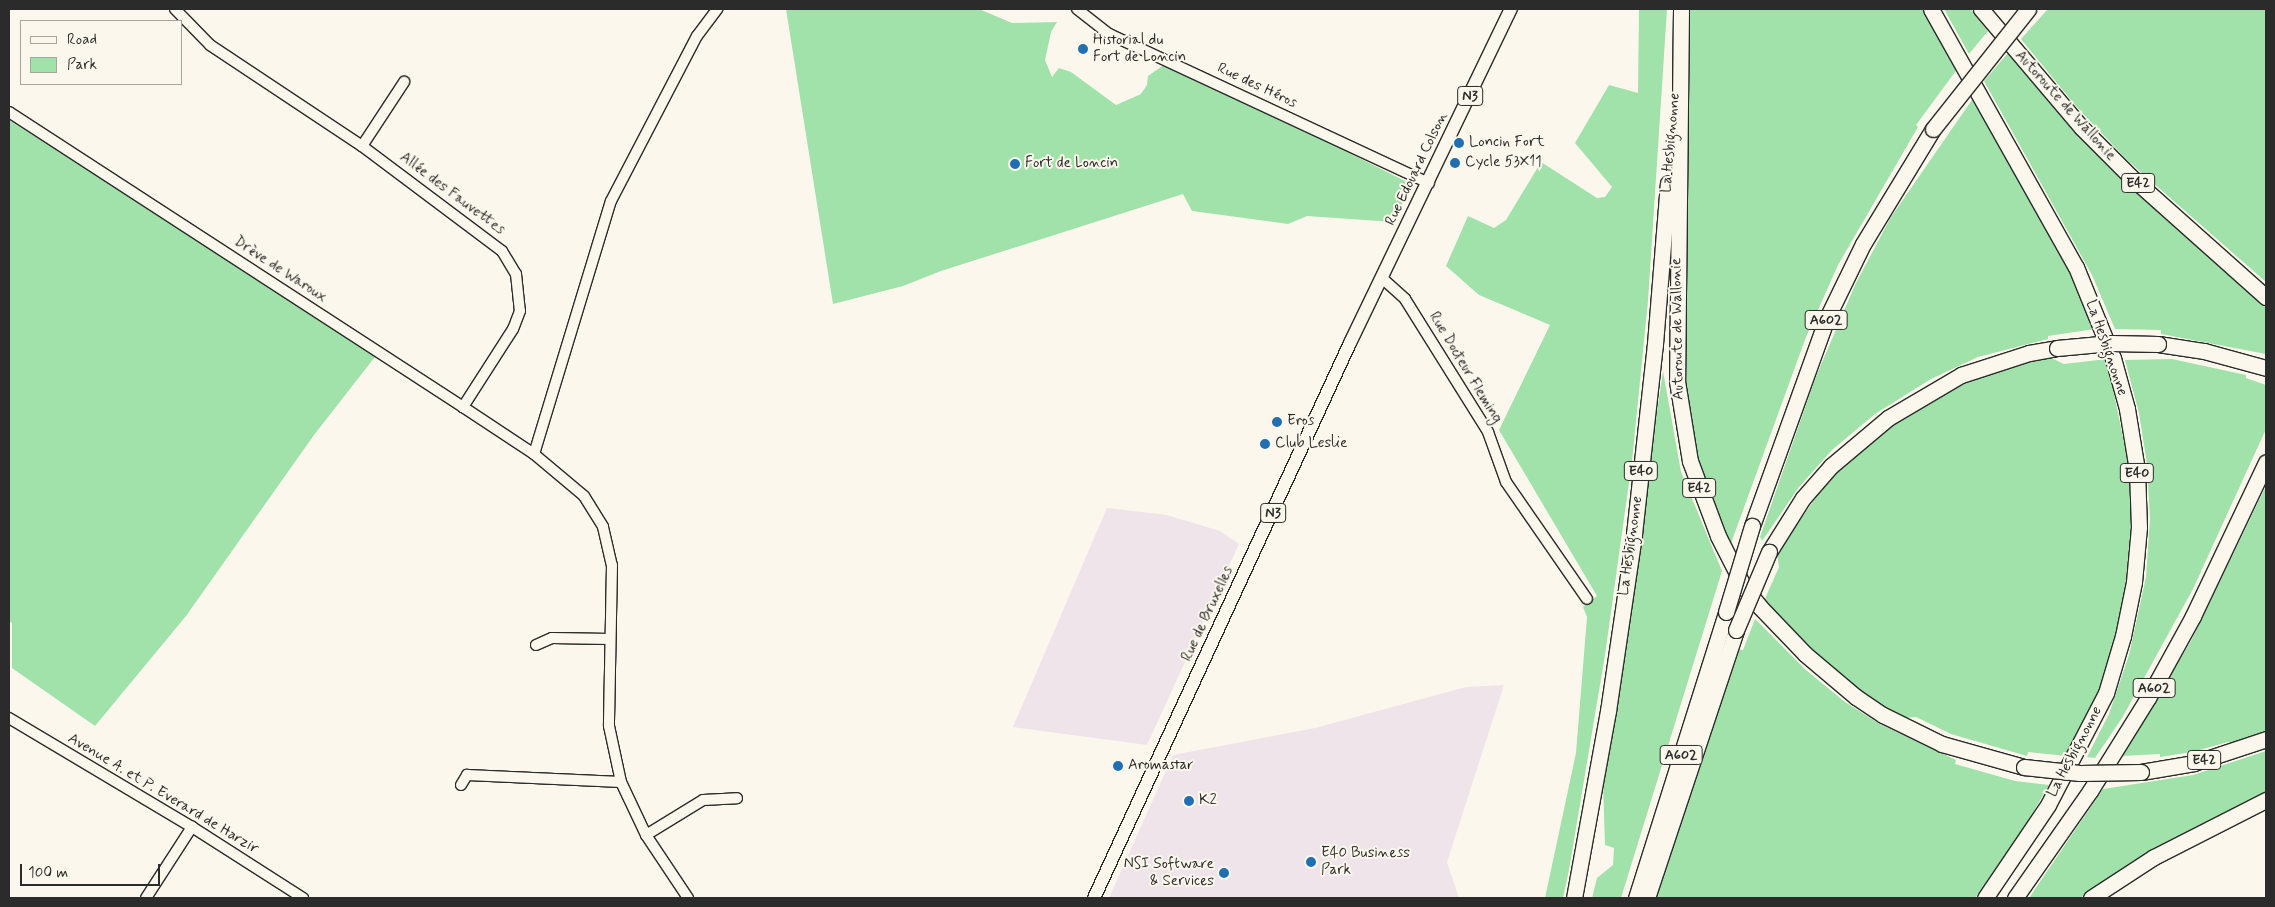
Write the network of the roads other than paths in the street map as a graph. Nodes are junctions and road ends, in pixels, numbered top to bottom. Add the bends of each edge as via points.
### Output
1 (175, 9) edge
2 (716, 9) edge
3 (1077, 9) edge
4 (1511, 9) edge
5 (1680, 9) edge
6 (1932, 9) edge
7 (1981, 9) edge
8 (2028, 9) edge
9 (1680, 41) junction
10 (404, 82) dead end
11 (9, 112) edge
12 (362, 146) junction
13 (1429, 183) junction
14 (1383, 279) junction
15 (2266, 297) edge
16 (1350, 343) joint
17 (2260, 366) edge
18 (463, 407) junction
19 (534, 454) junction
20 (2266, 462) edge
21 (1587, 598) dead end
22 (610, 639) junction
23 (536, 645) dead end
24 (9, 718) edge
25 (2266, 740) edge
26 (621, 782) junction
27 (461, 785) dead end
28 (737, 798) dead end
29 (2266, 800) edge
30 (192, 827) junction
31 (646, 835) junction
32 (146, 898) edge
33 (302, 898) edge
34 (688, 898) edge
35 (1094, 898) edge
36 (1574, 898) edge
37 (1636, 898) edge
38 (1647, 898) edge
39 (1984, 898) edge
40 (2015, 898) edge
41 (2091, 898) edge

1 - 12 street, Allée des Fauvettes via 210,45
2 - 19 street via 697,36 611,201
3 - 13 street, Rue des Héros via 1109,34
4 - 13 main road, Rue Edouard Colson / N3
5 - 9 highway, E40
6 - 39 highway, La Hesbignonne / E40 via 2076,267 2113,358 2127,409 2137,470 2139,527 2134,582 2124,636 2106,693 2048,804
7 - 15 highway, Autoroute de Wallonie / E42 via 2049,92 2096,142
8 - 37 highway, A602, bridge via 1933,129 1867,236 1827,318 1752,526
9 - 25 highway, Autoroute de Wallonie / E42, bridge via 1677,381 1690,461 1718,536 1744,587 1760,607 1805,654 1883,715 1942,744 2024,767 2080,773 2141,772 2194,763
9 - 36 highway, La Hesbignonne / E40 via 1655,344 1634,534 1608,711
10 - 12 street
11 - 18 street, Drève de Waroux
12 - 18 street, Allée des Fauvettes via 482,234 502,251 516,274 520,311 514,329
13 - 14 main road, Rue Edouard Colson / N3
14 - 16 main road, Rue Edouard Colson / N3
14 - 21 street, Rue Docteur Fleming via 1405,299 1488,432 1506,482
16 - 35 main road, Rue de Bruxelles / N3
17 - 38 highway, bridge via 2204,350 2158,344 2111,343 2029,353 1961,375 1888,418 1831,466 1803,498 1769,552 1736,630
18 - 19 street, Drève de Waroux
19 - 22 street, Drève de Waroux via 584,496 604,527 612,566
20 - 40 highway, A602 via 2193,616 2148,698 2090,791
22 - 23 street via 552,638
22 - 26 street, Drève de Waroux via 609,726
24 - 30 street, Avenue A. et P. Everard de Harzir
26 - 27 street via 467,775
26 - 31 street, Drève de Waroux
28 - 31 street via 703,800
29 - 41 highway via 2154,858
30 - 32 street
30 - 33 street, Avenue A. et P. Everard de Harzir
31 - 34 street, Drève de Waroux

